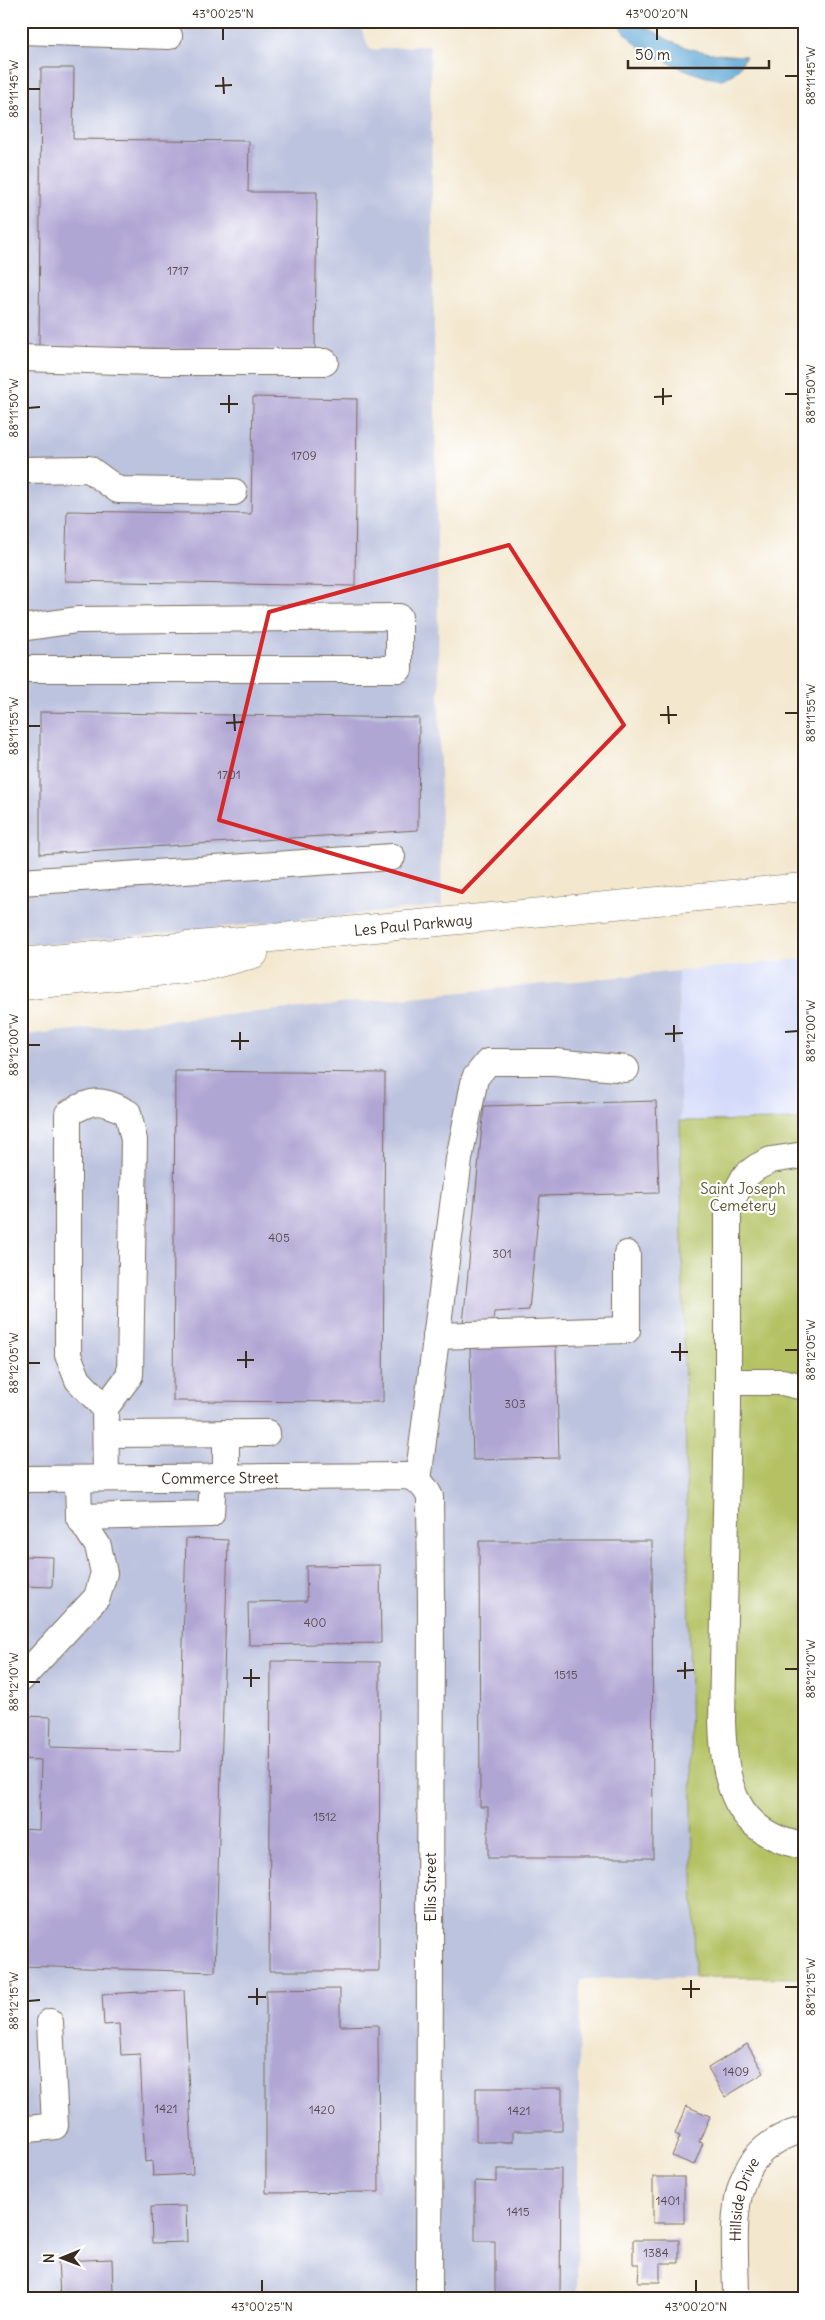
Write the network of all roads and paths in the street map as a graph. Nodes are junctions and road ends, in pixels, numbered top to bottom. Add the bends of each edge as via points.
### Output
1 (21, 31) edge
2 (169, 36) dead end
3 (21, 358) edge
4 (325, 362) dead end
5 (21, 470) edge
6 (234, 492) dead end
7 (21, 628) edge
8 (21, 669) edge
9 (392, 857) dead end
10 (21, 882) edge
11 (804, 887) edge
12 (330, 933) junction
13 (21, 962) edge
14 (21, 986) edge
15 (626, 1069) dead end
16 (804, 1155) edge
17 (627, 1254) dead end
18 (436, 1336) junction
19 (729, 1382) junction
20 (804, 1387) edge
21 (106, 1408) junction
22 (226, 1433) junction
23 (267, 1433) dead end
24 (106, 1434) junction
25 (220, 1477) junction
26 (106, 1478) junction
27 (21, 1479) edge
28 (78, 1479) junction
29 (418, 1480) junction
30 (79, 1517) junction
31 (21, 1679) edge
32 (804, 1846) edge
33 (50, 2022) dead end
34 (21, 2130) edge
35 (804, 2130) edge
36 (429, 2299) edge
37 (736, 2299) edge

1 - 2 street
3 - 4 street
5 - 6 street via 89,469 118,490
7 - 8 street via 77,620 399,617 399,669
9 - 10 street
11 - 12 main road, Les Paul Parkway
12 - 13 main road, Les Paul Parkway
12 - 14 main road via 204,968
15 - 18 street via 554,1062 488,1062 475,1078 459,1159
16 - 19 street via 771,1160 757,1167 745,1176 728,1207
17 - 18 street via 627,1330
18 - 29 street
19 - 20 street via 782,1382
19 - 32 street via 723,1755 729,1786 742,1811 761,1831 783,1842
21 - 21 street via 78,1380 68,1354 68,1114 84,1104 108,1102 128,1113 134,1140 130,1375
21 - 24 street
22 - 23 street
22 - 24 street
22 - 25 street
24 - 26 street
25 - 26 street, Commerce Street
25 - 29 street, Commerce Street via 407,1476
25 - 30 street via 211,1514
26 - 28 street, Commerce Street
27 - 28 street, Commerce Street
28 - 30 street
29 - 36 street, Ellis Street via 430,1497
30 - 31 street via 98,1546 104,1573 96,1596
33 - 34 street via 56,2126
35 - 37 street, Hillside Drive via 773,2142 757,2155 746,2171 736,2206

